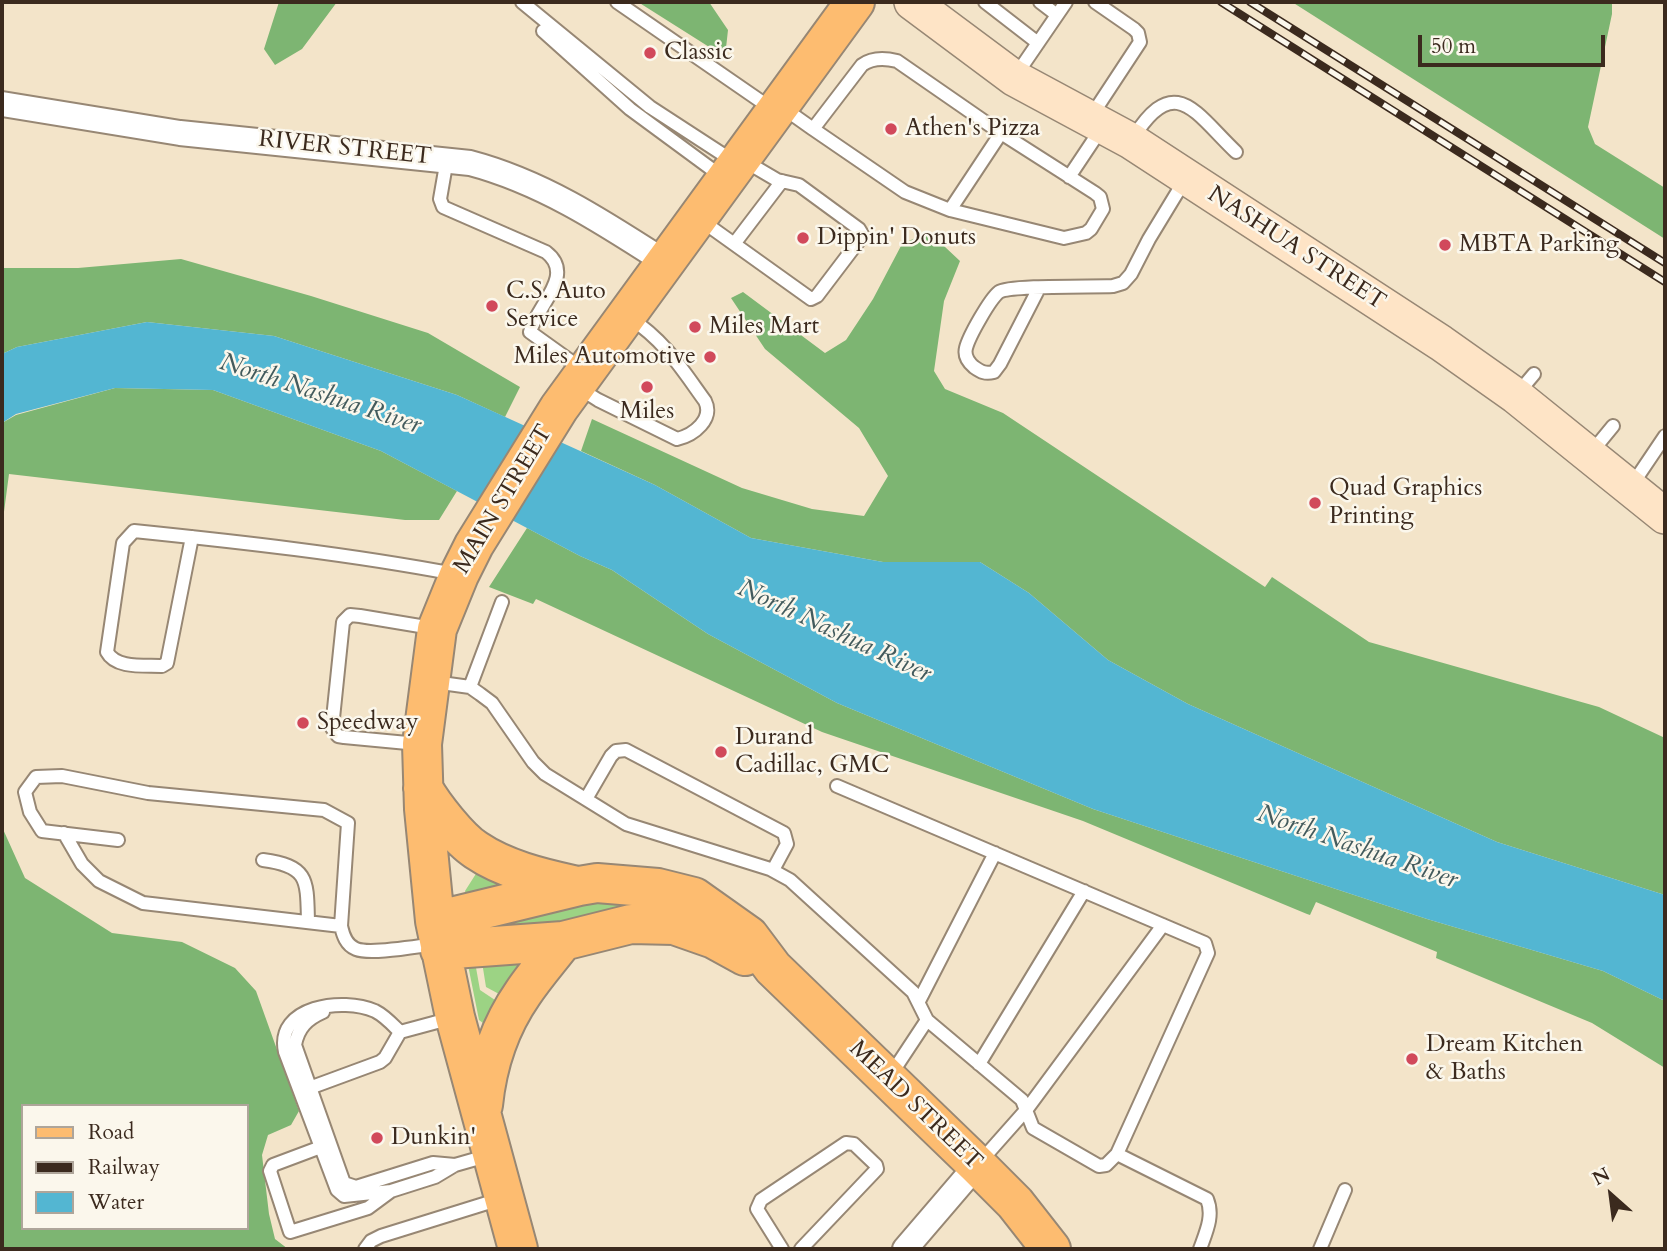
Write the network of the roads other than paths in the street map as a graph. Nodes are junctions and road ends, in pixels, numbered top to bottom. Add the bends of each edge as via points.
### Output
1 (617, 2) edge
2 (855, 2) edge
3 (912, 2) edge
4 (985, 2) edge
5 (1040, 2) edge
6 (1065, 2) edge
7 (1096, 2) edge
8 (523, 3) edge
9 (1057, 15) junction
10 (1038, 43) junction
11 (1014, 78) junction
12 (2, 104) edge
13 (777, 108) junction
14 (813, 129) junction
15 (1108, 129) junction
16 (1001, 133) junction
17 (1237, 152) dead end
18 (447, 159) junction
19 (734, 166) junction
20 (1069, 177) junction
21 (1186, 177) junction
22 (782, 181) junction
23 (950, 210) junction
24 (698, 217) junction
25 (734, 244) junction
26 (665, 262) junction
27 (1039, 288) junction
28 (627, 316) junction
29 (574, 389) junction
30 (1613, 426) dead end
31 (1665, 436) edge
32 (1590, 454) junction
33 (1630, 487) junction
34 (1665, 516) edge
35 (192, 537) junction
36 (466, 560) junction
37 (502, 602) dead end
38 (438, 629) junction
39 (430, 682) junction
40 (470, 687) junction
41 (422, 744) junction
42 (836, 786) dead end
43 (423, 788) junction
44 (586, 799) junction
45 (64, 834) junction
46 (118, 840) dead end
47 (995, 853) junction
48 (263, 860) dead end
49 (773, 870) junction
50 (579, 886) junction
51 (1084, 891) junction
52 (308, 922) junction
53 (1163, 925) junction
54 (341, 926) junction
55 (438, 938) junction
56 (564, 941) junction
57 (773, 968) junction
58 (919, 1001) junction
59 (456, 1017) junction
60 (926, 1020) junction
61 (400, 1032) junction
62 (979, 1064) junction
63 (888, 1079) junction
64 (305, 1089) junction
65 (1027, 1109) junction
66 (482, 1114) junction
67 (321, 1147) junction
68 (492, 1154) junction
69 (1117, 1154) junction
70 (455, 1165) junction
71 (977, 1165) junction
72 (391, 1191) junction
73 (1345, 1191) dead end
74 (504, 1198) junction
75 (914, 1246) edge
76 (365, 1249) edge
77 (518, 1249) edge
78 (782, 1249) edge
79 (801, 1249) edge
80 (1051, 1249) edge
81 (1200, 1249) edge
82 (1320, 1249) edge

1 - 13 lane
2 - 13 main road, MAIN STREET
3 - 11 main road, NASHUA STREET
4 - 10 lane
5 - 9 lane
6 - 9 lane
7 - 15 lane via 1134,29 1140,42
8 - 19 lane via 650,107
8 - 19 lane via 540,27 615,96
9 - 10 lane
10 - 11 lane
11 - 15 main road, NASHUA STREET
12 - 18 street, RIVER STREET via 180,133
13 - 14 lane
13 - 19 main road, MAIN STREET
14 - 16 lane via 862,65 879,59 897,61
14 - 23 lane via 905,192
15 - 17 lane via 1174,102 1187,105
15 - 20 lane
15 - 21 main road, NASHUA STREET
16 - 20 lane
16 - 23 lane
18 - 26 street, RIVER STREET via 492,169 546,191
18 - 29 lane via 440,199 443,207 546,252 556,261 557,279 530,332
19 - 22 lane
19 - 24 main road, MAIN STREET
20 - 23 lane via 1100,197 1103,209 1091,229 1078,236 1064,238
21 - 27 lane via 1123,283
21 - 32 main road, NASHUA STREET via 1441,343 1525,385
22 - 25 lane
22 - 25 lane via 799,185 862,234 817,296 807,297
24 - 25 lane
24 - 26 main road, MAIN STREET
26 - 28 main road, MAIN STREET
27 - 27 lane via 998,293 966,349 969,363 981,372 993,372
28 - 29 main road, MAIN STREET
28 - 29 lane via 667,348 705,401 708,416 692,434 677,439
29 - 36 main road, MAIN STREET
30 - 32 lane
31 - 33 lane
32 - 33 main road, NASHUA STREET
33 - 34 main road, NASHUA STREET
35 - 35 lane via 134,531 124,539 107,652 110,659 167,663
35 - 36 lane via 384,561
36 - 38 main road, MAIN STREET
37 - 40 lane
38 - 39 main road, MAIN STREET
38 - 41 lane via 350,615 344,622 335,733
39 - 40 lane
39 - 41 main road, MAIN STREET
40 - 44 lane via 492,703 545,774
41 - 43 main road, MAIN STREET
42 - 47 lane
43 - 50 main road via 432,805 475,850 545,879
43 - 55 main road, MAIN STREET
44 - 49 lane via 626,824
44 - 49 lane via 611,756 626,750 784,833 787,844
45 - 46 lane
45 - 52 lane via 82,864 100,881 143,903
45 - 54 lane via 41,831 30,812 25,792 36,777 62,776 148,793 324,810 348,823
47 - 51 lane
47 - 58 lane
48 - 52 lane via 285,863 298,871 308,888
49 - 58 lane via 790,880
50 - 55 main road, MEAD STREET
50 - 57 main road, MEAD STREET via 634,885 694,898 748,936
51 - 53 lane
51 - 62 lane
52 - 54 lane
53 - 65 lane
53 - 69 lane via 1205,943 1208,953
54 - 55 lane via 344,939 355,949 394,949
55 - 56 main road, MEAD STREET
55 - 59 main road, MAIN STREET
56 - 57 main road, MEAD STREET via 631,924 674,925
56 - 66 main road via 510,1015 495,1048
57 - 63 main road, MEAD STREET
58 - 60 lane
59 - 61 lane
59 - 66 main road, MAIN STREET
60 - 62 lane
60 - 63 lane
61 - 64 lane via 380,1062
61 - 64 lane via 373,1010 347,1006 313,1017 298,1031 295,1045
62 - 65 lane
63 - 71 main road, MEAD STREET
64 - 67 lane
64 - 70 lane via 347,1185 363,1186 433,1163
65 - 69 lane via 1033,1128 1099,1166 1107,1165
65 - 71 lane
66 - 68 main road, MAIN STREET
67 - 72 lane via 340,1194
67 - 72 lane via 274,1165 269,1174 290,1232 368,1208
68 - 70 lane
68 - 74 main road, MAIN STREET
69 - 81 lane via 1208,1199 1211,1217
70 - 72 lane via 435,1177
71 - 75 street
71 - 80 main road, MEAD STREET
73 - 82 lane
74 - 76 lane via 381,1236
74 - 77 main road, MAIN STREET
78 - 79 lane via 757,1209 761,1200 846,1143 854,1144 877,1169

